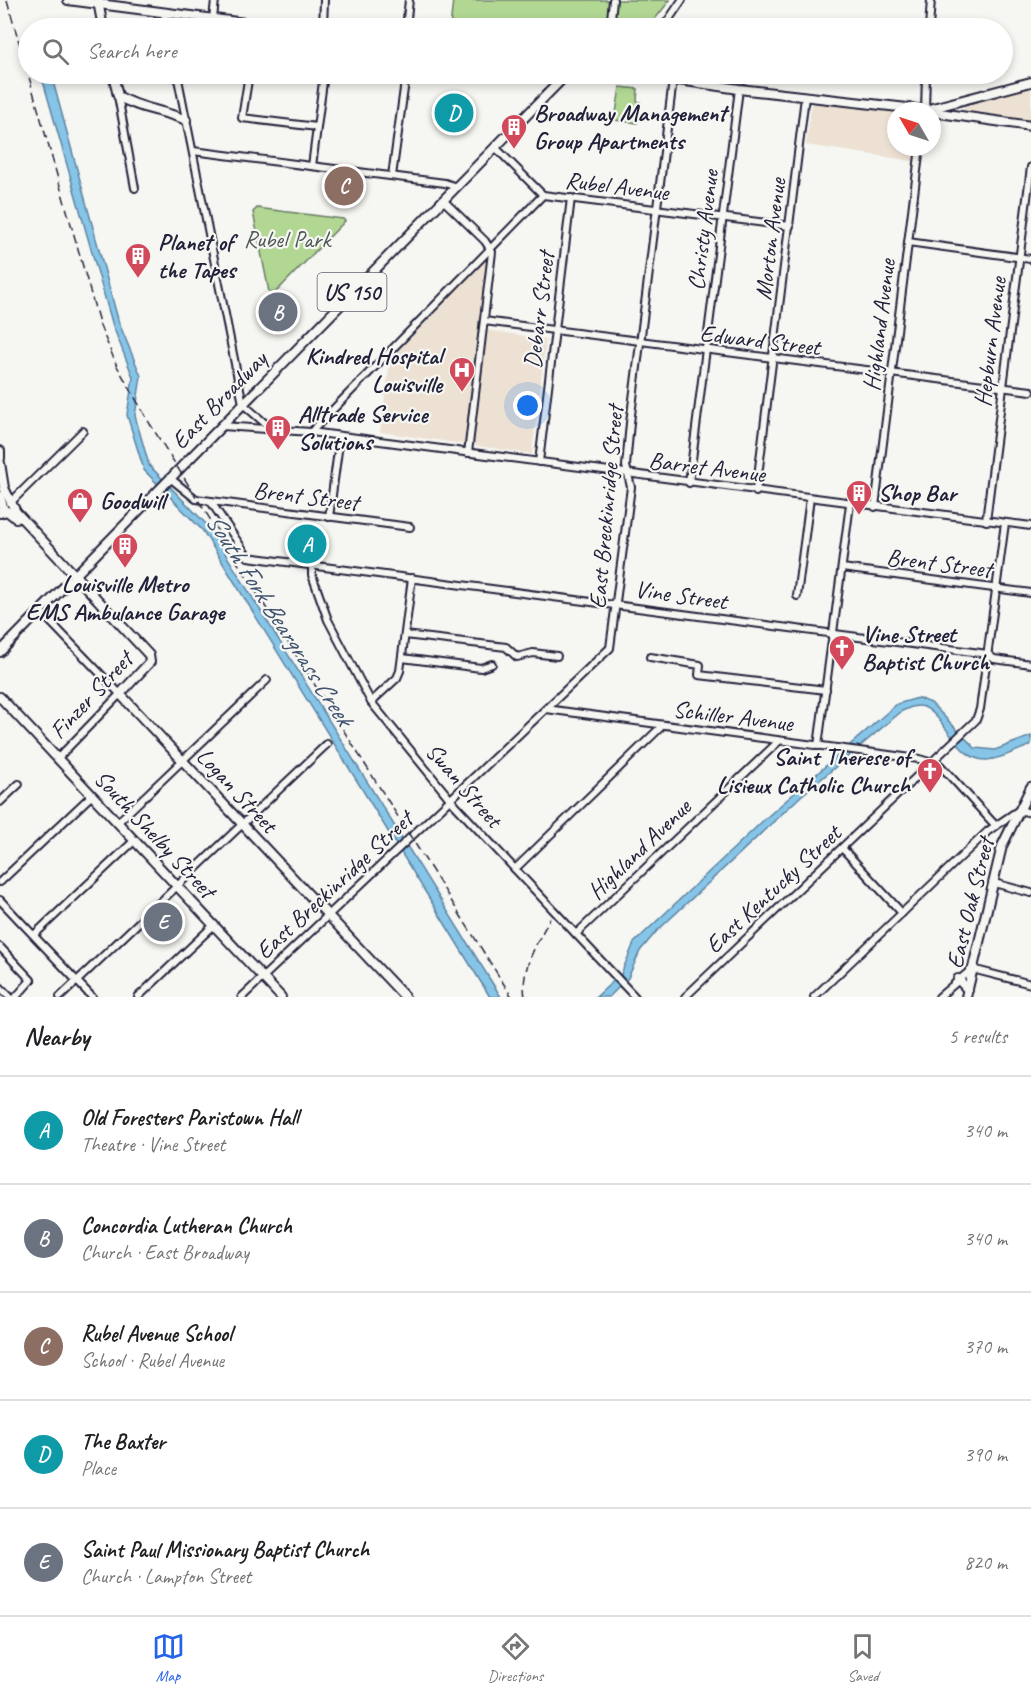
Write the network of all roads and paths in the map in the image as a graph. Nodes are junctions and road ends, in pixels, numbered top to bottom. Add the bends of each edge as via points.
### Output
1 (68, 0) edge
2 (215, 0) edge
3 (324, 0) edge
4 (409, 0) edge
5 (613, 0) edge
6 (682, 0) edge
7 (931, 0) edge
8 (98, 2) edge
9 (164, 13) junction
10 (101, 18) edge
11 (165, 18) edge
12 (205, 18) edge
13 (213, 18) edge
14 (323, 18) edge
15 (407, 18) edge
16 (611, 18) edge
17 (670, 18) edge
18 (930, 18) edge
19 (1031, 82) edge
20 (115, 84) edge
21 (179, 84) edge
22 (247, 84) edge
23 (323, 84) edge
24 (405, 84) edge
25 (557, 84) edge
26 (673, 84) edge
27 (702, 84) edge
28 (927, 84) edge
29 (739, 89) junction
30 (118, 96) junction
31 (805, 97) junction
32 (928, 102) edge
33 (887, 106) edge
34 (941, 107) edge
35 (941, 113) edge
36 (186, 120) junction
37 (1031, 126) edge
38 (317, 127) junction
39 (495, 147) junction
40 (193, 151) junction
41 (919, 156) edge
42 (312, 166) junction
43 (1031, 167) edge
44 (392, 176) junction
45 (456, 187) junction
46 (135, 188) dead end
47 (543, 195) junction
48 (571, 198) junction
49 (443, 200) junction
50 (657, 210) junction
51 (723, 218) junction
52 (790, 226) junction
53 (908, 242) junction
54 (491, 247) junction
55 (1019, 258) junction
56 (1031, 259) edge
57 (484, 321) junction
58 (554, 331) junction
59 (640, 343) junction
60 (707, 351) junction
61 (773, 360) junction
62 (891, 374) junction
63 (1003, 388) junction
64 (1031, 391) edge
65 (243, 404) junction
66 (222, 426) junction
67 (271, 428) junction
68 (83, 431) dead end
69 (311, 432) junction
70 (340, 436) junction
71 (0, 451) edge
72 (468, 453) junction
73 (0, 458) edge
74 (538, 462) junction
75 (0, 463) edge
76 (628, 475) junction
77 (168, 480) junction
78 (689, 483) junction
79 (756, 492) junction
80 (0, 496) edge
81 (810, 498) junction
82 (211, 502) junction
83 (10, 503) junction
84 (850, 504) junction
85 (875, 507) junction
86 (0, 512) edge
87 (329, 517) junction
88 (986, 521) junction
89 (1005, 523) junction
90 (1031, 526) edge
91 (410, 527) dead end
92 (54, 553) junction
93 (312, 566) junction
94 (842, 568) junction
95 (75, 575) junction
96 (412, 578) junction
97 (996, 588) junction
98 (1031, 592) edge
99 (797, 596) dead end
100 (616, 605) junction
101 (40, 611) junction
102 (833, 634) junction
103 (405, 635) junction
104 (0, 652) edge
105 (988, 654) junction
106 (557, 656) dead end
107 (650, 657) dead end
108 (402, 658) junction
109 (492, 664) dead end
110 (1031, 664) edge
111 (267, 680) dead end
112 (826, 690) junction
113 (120, 694) junction
114 (0, 697) edge
115 (371, 702) junction
116 (546, 709) junction
117 (663, 725) junction
118 (779, 741) junction
119 (327, 744) dead end
120 (819, 746) junction
121 (58, 758) junction
122 (183, 760) junction
123 (932, 763) junction
124 (19, 784) dead end
125 (1031, 787) edge
126 (92, 795) junction
127 (451, 799) junction
128 (0, 802) edge
129 (1019, 810) junction
130 (1031, 813) edge
131 (118, 822) junction
132 (242, 825) junction
133 (996, 825) junction
134 (135, 840) junction
135 (842, 848) junction
136 (515, 869) junction
137 (0, 882) edge
138 (994, 883) junction
139 (177, 886) junction
140 (1031, 893) edge
141 (0, 900) edge
142 (902, 913) junction
143 (327, 914) junction
144 (214, 925) junction
145 (576, 934) junction
146 (34, 935) junction
147 (0, 947) edge
148 (972, 969) junction
149 (263, 977) junction
150 (958, 979) junction
151 (77, 981) junction
152 (1031, 984) edge
153 (0, 987) edge
154 (967, 994) edge
155 (10, 997) edge
156 (16, 997) edge
157 (60, 997) edge
158 (92, 997) edge
159 (138, 997) edge
160 (242, 997) edge
161 (281, 997) edge
162 (405, 997) edge
163 (635, 997) edge
164 (685, 997) edge
165 (813, 997) edge
166 (939, 997) edge

1 - 8 main road
2 - 13 street
3 - 14 street
4 - 15 street
5 - 16 street
6 - 17 street
7 - 18 street
8 - 9 main road
8 - 10 main road
9 - 11 street
9 - 12 main road
19 - 34 main road
20 - 30 main road
21 - 36 street
22 - 38 street via 242,118
23 - 38 street
24 - 44 street
25 - 39 main road, East Broadway / US 150
26 - 50 street, East Breckinridge Street
27 - 29 main road
28 - 32 street
29 - 31 main road
29 - 51 street, Christy Avenue
30 - 36 main road via 140,108
30 - 46 street
31 - 33 main road
31 - 52 street, Morton Avenue
35 - 37 main road
36 - 40 street
38 - 42 street
39 - 45 main road, East Broadway / US 150
39 - 47 street, Rubel Avenue
40 - 42 street
40 - 65 street
41 - 53 street, Highland Avenue
42 - 44 street
43 - 55 street, Hepburn Avenue
44 - 45 street
45 - 49 main road, East Broadway / US 150
47 - 48 street, Rubel Avenue
47 - 54 street
48 - 50 street, Rubel Avenue
48 - 58 street, Debarr Street
49 - 54 street
49 - 65 main road, East Broadway / US 150
50 - 51 street, Rubel Avenue
50 - 59 street, East Breckinridge Street
51 - 52 street, Rubel Avenue
51 - 60 street, Christy Avenue
52 - 61 street, Morton Avenue
53 - 55 street
53 - 62 street, Highland Avenue
54 - 57 street
54 - 69 street
55 - 56 street
55 - 63 street, Hepburn Avenue
57 - 58 street, Edward Street
57 - 72 street
58 - 59 street, Edward Street
58 - 74 street, Debarr Street
59 - 60 street, Edward Street
59 - 76 street, East Breckinridge Street
60 - 61 street, Edward Street
60 - 78 street, Christy Avenue
61 - 62 street, Edward Street
61 - 79 street, Morton Avenue
62 - 63 street, Edward Street
62 - 85 street, Highland Avenue
63 - 64 street, Edward Street
63 - 88 street, Hepburn Avenue
65 - 66 main road, East Broadway / US 150
65 - 67 street
66 - 67 street, Barret Avenue
66 - 77 main road, East Broadway / US 150
67 - 69 street, Barret Avenue
68 - 83 street
69 - 70 street, Barret Avenue
70 - 72 street, Barret Avenue
70 - 87 street
71 - 73 main road
72 - 74 street, Barret Avenue
74 - 76 street, Barret Avenue
75 - 83 main road
76 - 78 street, Barret Avenue
76 - 100 street, East Breckinridge Street via 631,487
77 - 82 street, Brent Street via 190,498
77 - 95 main road, East Broadway / US 150
78 - 79 street, Barret Avenue
79 - 81 street, Barret Avenue
80 - 86 main road
81 - 84 street, Barret Avenue
81 - 99 street
82 - 87 street, Brent Street
82 - 93 street, Vine Street via 246,556
83 - 92 main road
84 - 85 street, Barret Avenue
84 - 94 street
85 - 88 street, Barret Avenue
86 - 92 main road via 9,512 47,552
87 - 91 street, Brent Street
88 - 89 street, Barret Avenue
89 - 90 street, Barret Avenue
89 - 97 street, East Kentucky Street
92 - 95 main road
93 - 96 street, Vine Street
93 - 115 street, Swan Street via 328,620
94 - 97 street, Brent Street
94 - 102 street
95 - 101 main road, East Broadway / US 150
95 - 113 main road, Finzer Street via 150,658
96 - 100 street, Vine Street
96 - 103 street
97 - 98 street, Brent Street
97 - 105 street, East Kentucky Street
100 - 102 street, Vine Street
100 - 116 street, East Breckinridge Street via 610,648
101 - 104 main road, East Broadway / US 150
101 - 113 street, Logan Street
102 - 105 street, Vine Street
102 - 112 street
103 - 106 street via 506,647 517,657 533,653
103 - 108 street
105 - 110 street, Vine Street via 994,659
105 - 123 street, East Kentucky Street via 980,714
107 - 112 street via 700,665 699,675
108 - 109 street via 480,668
108 - 115 street via 397,678
111 - 122 street
112 - 120 street
113 - 121 street, Finzer Street
113 - 122 main road, Logan Street
114 - 121 main road, South Shelby Street
115 - 127 street, Swan Street
116 - 117 street, Schiller Avenue
116 - 127 street, East Breckinridge Street
117 - 118 street, Schiller Avenue
117 - 136 street
118 - 120 street, Schiller Avenue
118 - 145 street, Highland Avenue
119 - 132 street
120 - 123 street, Schiller Avenue
121 - 126 main road, South Shelby Street
122 - 131 street
122 - 132 main road, Logan Street
123 - 133 street, Schiller Avenue via 940,765
123 - 135 street, East Kentucky Street
124 - 128 street
125 - 129 main road, East Oak Street
126 - 131 main road, South Shelby Street
126 - 137 street
127 - 136 street, Swan Street
127 - 143 street, East Breckinridge Street
129 - 130 street
129 - 133 street
129 - 138 main road, East Oak Street via 1002,846
131 - 134 main road, South Shelby Street
132 - 139 street
132 - 143 main road, Logan Street
133 - 142 street
134 - 139 main road, South Shelby Street
134 - 146 street
135 - 142 street
135 - 164 street, East Kentucky Street
136 - 145 street, Swan Street
138 - 140 street
138 - 148 main road, East Oak Street
139 - 144 main road, South Shelby Street
139 - 151 street
141 - 146 street
142 - 165 street
143 - 149 street, East Breckinridge Street
143 - 162 main road, Logan Street
144 - 149 main road, South Shelby Street
144 - 159 street
145 - 163 street, Swan Street
146 - 151 street
147 - 156 street via 31,980
148 - 150 street
148 - 152 street
148 - 154 main road, East Oak Street
149 - 160 street, East Breckinridge Street
149 - 161 main road, South Shelby Street
150 - 154 main road
150 - 166 street
151 - 157 street
151 - 158 street
153 - 155 street

